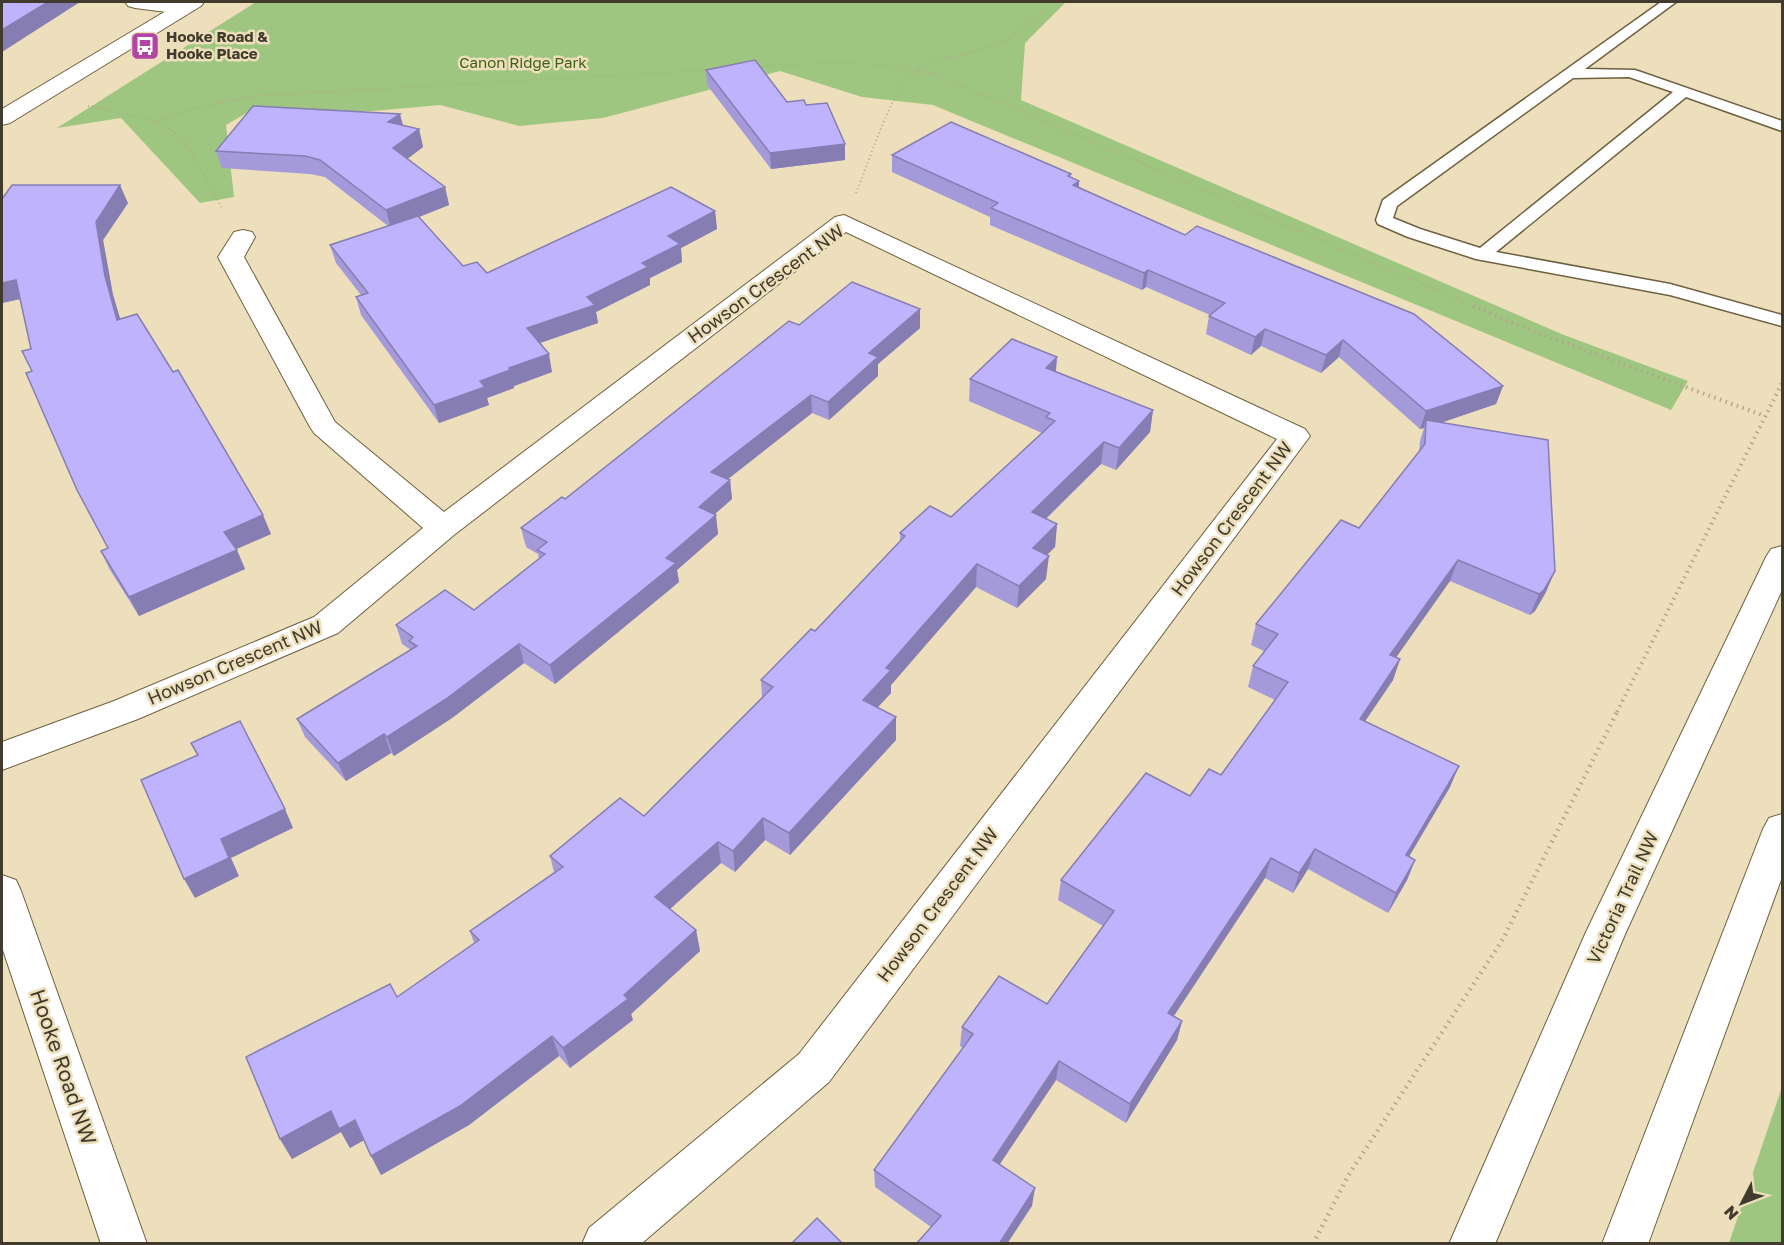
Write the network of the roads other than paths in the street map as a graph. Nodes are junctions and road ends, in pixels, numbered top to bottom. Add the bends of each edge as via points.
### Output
1 (135, 2) edge
2 (1669, 2) edge
3 (188, 5) edge
4 (1568, 74) junction
5 (1684, 91) junction
6 (3, 114) edge
7 (1782, 126) edge
8 (243, 237) road end
9 (1482, 255) junction
10 (1782, 321) edge
11 (443, 528) junction
12 (1782, 557) edge
13 (2, 756) edge
14 (1782, 829) edge
15 (2, 891) edge
16 (124, 1244) edge
17 (605, 1244) edge
18 (1472, 1244) edge
19 (1625, 1244) edge

1 - 3 street
2 - 4 lane
3 - 6 street
4 - 5 lane via 1630,73
4 - 9 lane via 1389,204 1384,220 1419,237
5 - 7 lane
5 - 9 lane
8 - 11 street via 231,258 324,427
9 - 10 lane via 1685,292
11 - 13 street, Howson Crescent NW via 326,625 126,710
11 - 17 street, Howson Crescent NW via 844,222 1295,436 813,1068
12 - 18 street, Victoria Trail NW via 1606,932
14 - 19 street
15 - 16 street, Hooke Road NW

